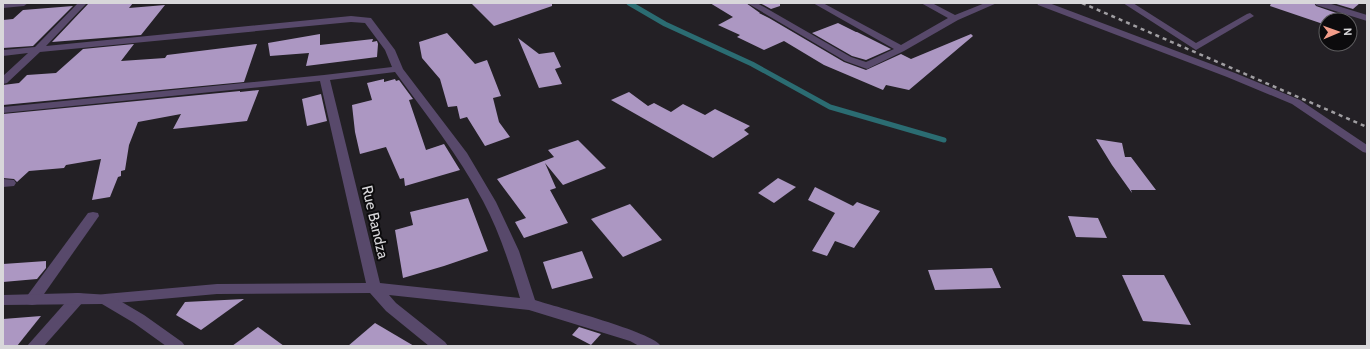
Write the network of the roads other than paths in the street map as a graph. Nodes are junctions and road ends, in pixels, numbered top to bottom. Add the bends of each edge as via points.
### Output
1 (24, 3) edge
2 (83, 3) edge
3 (751, 3) edge
4 (817, 3) edge
5 (925, 3) edge
6 (993, 3) edge
7 (1042, 3) edge
8 (1127, 3) edge
9 (1319, 3) edge
10 (3, 5) edge
11 (1250, 16) dead end
12 (955, 18) junction
13 (1367, 18) edge
14 (902, 49) junction
15 (37, 50) junction
16 (3, 53) edge
17 (398, 69) junction
18 (324, 78) junction
19 (3, 81) edge
20 (3, 110) edge
21 (1367, 150) edge
22 (93, 216) dead end
23 (374, 288) junction
24 (78, 298) junction
25 (105, 299) junction
26 (3, 300) edge
27 (32, 300) junction
28 (529, 304) junction
29 (35, 346) edge
30 (176, 346) edge
31 (440, 346) edge
32 (653, 346) edge

1 - 10 street
2 - 15 street
3 - 14 street via 848,59 867,66
4 - 14 street
5 - 12 street
6 - 12 street
7 - 21 street via 1296,102
8 - 11 street via 1196,47
9 - 13 street
12 - 14 street
15 - 16 street
15 - 17 street via 368,20 390,50
15 - 19 street
17 - 18 street
17 - 28 street via 463,156 490,202 512,251
18 - 20 street
18 - 23 street, Rue Bandza
22 - 27 street
23 - 25 street via 217,289
23 - 28 street
23 - 31 street, Rue Bandza via 391,307
24 - 25 street
24 - 27 street
24 - 29 street
25 - 30 street via 139,319
26 - 27 street
28 - 32 street via 635,337

